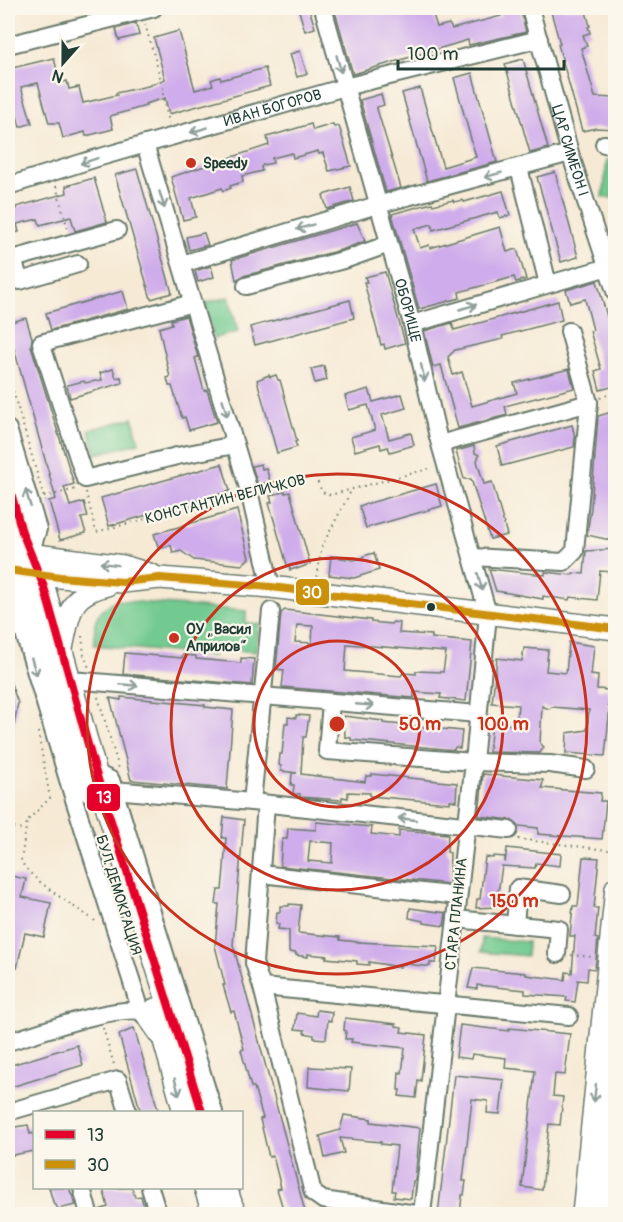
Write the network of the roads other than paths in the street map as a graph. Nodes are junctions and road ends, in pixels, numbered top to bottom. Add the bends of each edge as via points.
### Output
1 (323, 8) edge
2 (530, 8) edge
3 (147, 9) edge
4 (539, 39) junction
5 (8, 45) edge
6 (345, 87) junction
7 (145, 144) junction
8 (570, 153) junction
9 (519, 168) junction
10 (8, 186) edge
11 (377, 205) junction
12 (117, 230) dead end
13 (389, 244) junction
14 (78, 264) dead end
15 (182, 264) junction
16 (608, 267) junction
17 (548, 284) junction
18 (246, 286) dead end
19 (615, 294) edge
20 (194, 303) junction
21 (412, 324) junction
22 (569, 331) dead end
23 (590, 403) junction
24 (8, 429) edge
25 (440, 444) junction
26 (235, 445) junction
27 (8, 482) edge
28 (473, 557) junction
29 (17, 559) edge
30 (160, 578) junction
31 (122, 582) junction
32 (271, 587) junction
33 (271, 611) dead end
34 (488, 614) junction
35 (615, 629) edge
36 (62, 649) junction
37 (71, 680) junction
38 (262, 697) junction
39 (332, 702) junction
40 (478, 714) junction
41 (474, 762) junction
42 (586, 769) dead end
43 (96, 773) junction
44 (125, 791) dead end
45 (259, 803) junction
46 (466, 825) junction
47 (510, 834) road end
48 (261, 874) junction
49 (615, 888) edge
50 (562, 894) dead end
51 (458, 896) junction
52 (456, 920) junction
53 (515, 924) junction
54 (557, 954) road end
55 (262, 987) junction
56 (446, 1004) junction
57 (141, 1011) junction
58 (569, 1016) dead end
59 (8, 1042) edge
60 (615, 1043) edge
61 (165, 1046) junction
62 (60, 1105) edge
63 (127, 1111) edge
64 (183, 1111) edge
65 (201, 1111) edge
66 (213, 1111) edge
67 (8, 1112) edge
68 (82, 1189) edge
69 (150, 1189) edge
70 (205, 1189) edge
71 (235, 1189) edge
72 (372, 1212) edge
73 (89, 1215) edge
74 (158, 1215) edge
75 (213, 1215) edge
76 (235, 1215) edge
77 (416, 1215) edge
78 (422, 1215) edge
79 (583, 1215) edge
80 (598, 1215) edge

1 -> 6 street, ОБОРИЩЕ
2 - 4 street, ЦАР СИМЕОН I
3 - 5 street
4 - 6 street, ИВАН БОГОРОВ
4 - 8 street, ЦАР СИМЕОН I
6 -> 7 street, ИВАН БОГОРОВ
6 - 11 street, ОБОРИЩЕ
7 -> 10 street, ИВАН БОГОРОВ
7 -> 15 street
8 - 9 street
8 - 16 street, ЦАР СИМЕОН I
9 -> 11 street
9 - 17 street
11 - 13 street, ОБОРИЩЕ
11 -> 15 street
12 - 14 street via 13,259 20,281
13 - 18 street
13 - 21 street, ОБОРИЩЕ
15 - 20 street
16 - 17 street
16 - 19 street, ЦАР СИМЕОН I
21 -> 17 street
20 -> 26 street
20 - 26 street via 41,343 85,479
21 -> 25 street, ОБОРИЩЕ
22 - 23 street
23 - 25 street
23 - 28 street via 575,551 564,562
29 -> 24 street via 38,529
25 - 28 street, ОБОРИЩЕ
26 - 32 street
27 - 29 main road, БУЛ. ДЕМОКРАЦИЯ
28 -> 34 street, ОБОРИЩЕ
30 -> 29 main road via 123,566
29 - 31 main road
29 - 36 main road, БУЛ. ДЕМОКРАЦИЯ
29 -> 57 street via 11,590
29 - 61 main road, БУЛ. ДЕМОКРАЦИЯ
30 - 31 main road
30 - 32 main road
31 - 36 main road via 82,594 70,614
32 - 34 main road
33 - 38 street
34 - 35 main road
34 - 40 street, СТАРА ПЛАНИНА
36 - 37 main road, БУЛ. ДЕМОКРАЦИЯ
37 -> 38 street via 230,701
37 - 43 main road, БУЛ. ДЕМОКРАЦИЯ
38 - 39 street
38 - 45 street
39 -> 40 street
39 - 41 street via 327,751
40 - 41 street, СТАРА ПЛАНИНА
41 - 42 street
41 - 46 street, СТАРА ПЛАНИНА
43 - 65 main road, БУЛ. ДЕМОКРАЦИЯ
43 - 66 street via 111,780
44 - 45 street
46 -> 45 street
45 - 48 street
46 - 47 street
46 - 51 street, СТАРА ПЛАНИНА
48 - 51 street
48 - 55 street via 254,963
49 -> 79 main road
50 - 53 street via 518,888
51 - 52 street, СТАРА ПЛАНИНА
52 - 53 street
52 - 56 street, СТАРА ПЛАНИНА
53 - 54 street via 559,928
55 - 56 street
55 - 72 street via 313,1193 323,1200
56 - 58 street
56 - 78 street, СТАРА ПЛАНИНА
57 - 59 street via 99,1015
57 - 61 street
60 - 80 main road
61 -> 64 main road, БУЛ. ДЕМОКРАЦИЯ
62 - 63 street via 118,1080
62 - 67 street
68 - 73 street
69 - 74 street
70 - 75 main road
71 - 76 main road
72 - 77 street

